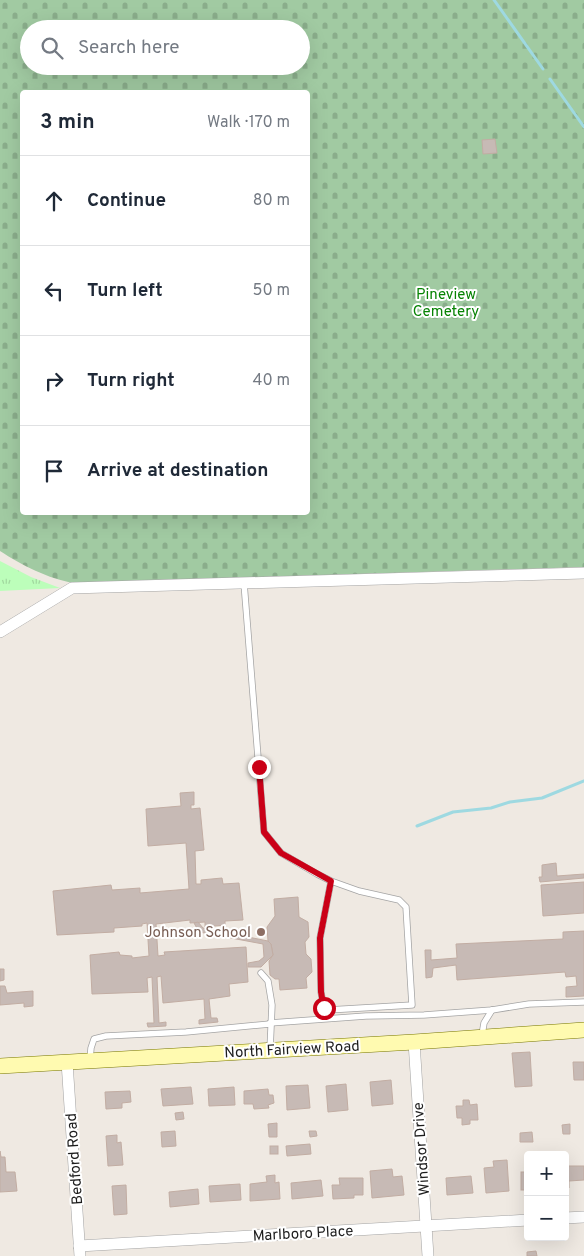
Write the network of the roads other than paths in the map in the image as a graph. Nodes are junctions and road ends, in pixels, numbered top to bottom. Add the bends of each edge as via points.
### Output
1 (584, 573) edge
2 (244, 582) junction
3 (0, 632) edge
4 (331, 881) junction
5 (260, 973) dead end
6 (584, 1002) edge
7 (492, 1010) junction
8 (270, 1024) junction
9 (584, 1030) edge
10 (482, 1037) junction
11 (414, 1042) junction
12 (270, 1050) junction
13 (90, 1061) junction
14 (68, 1062) junction
15 (0, 1066) edge
16 (584, 1217) edge
17 (569, 1218) edge
18 (524, 1220) edge
19 (426, 1226) junction
20 (79, 1251) edge
21 (428, 1256) edge

1 - 2 street
2 - 3 street via 72,588
2 - 4 lane via 264,832 281,853
4 - 4 lane via 320,938 324,1008 412,1006 406,907 399,900
5 - 8 lane via 268,981 272,1005
6 - 7 lane via 529,1004
7 - 8 lane
7 - 10 lane via 484,1023
8 - 12 lane
8 - 13 lane via 106,1036 94,1039
9 - 10 main road, North Fairview Road
10 - 11 main road, North Fairview Road
11 - 12 main road, North Fairview Road
11 - 19 street, Windsor Drive
12 - 13 main road, North Fairview Road
13 - 14 main road, North Fairview Road
14 - 15 main road, North Fairview Road
14 - 20 street, Bedford Road
16 - 17 street
18 - 19 street, Marlboro Place
19 - 20 street, Marlboro Place
19 - 21 street, Windsor Drive

